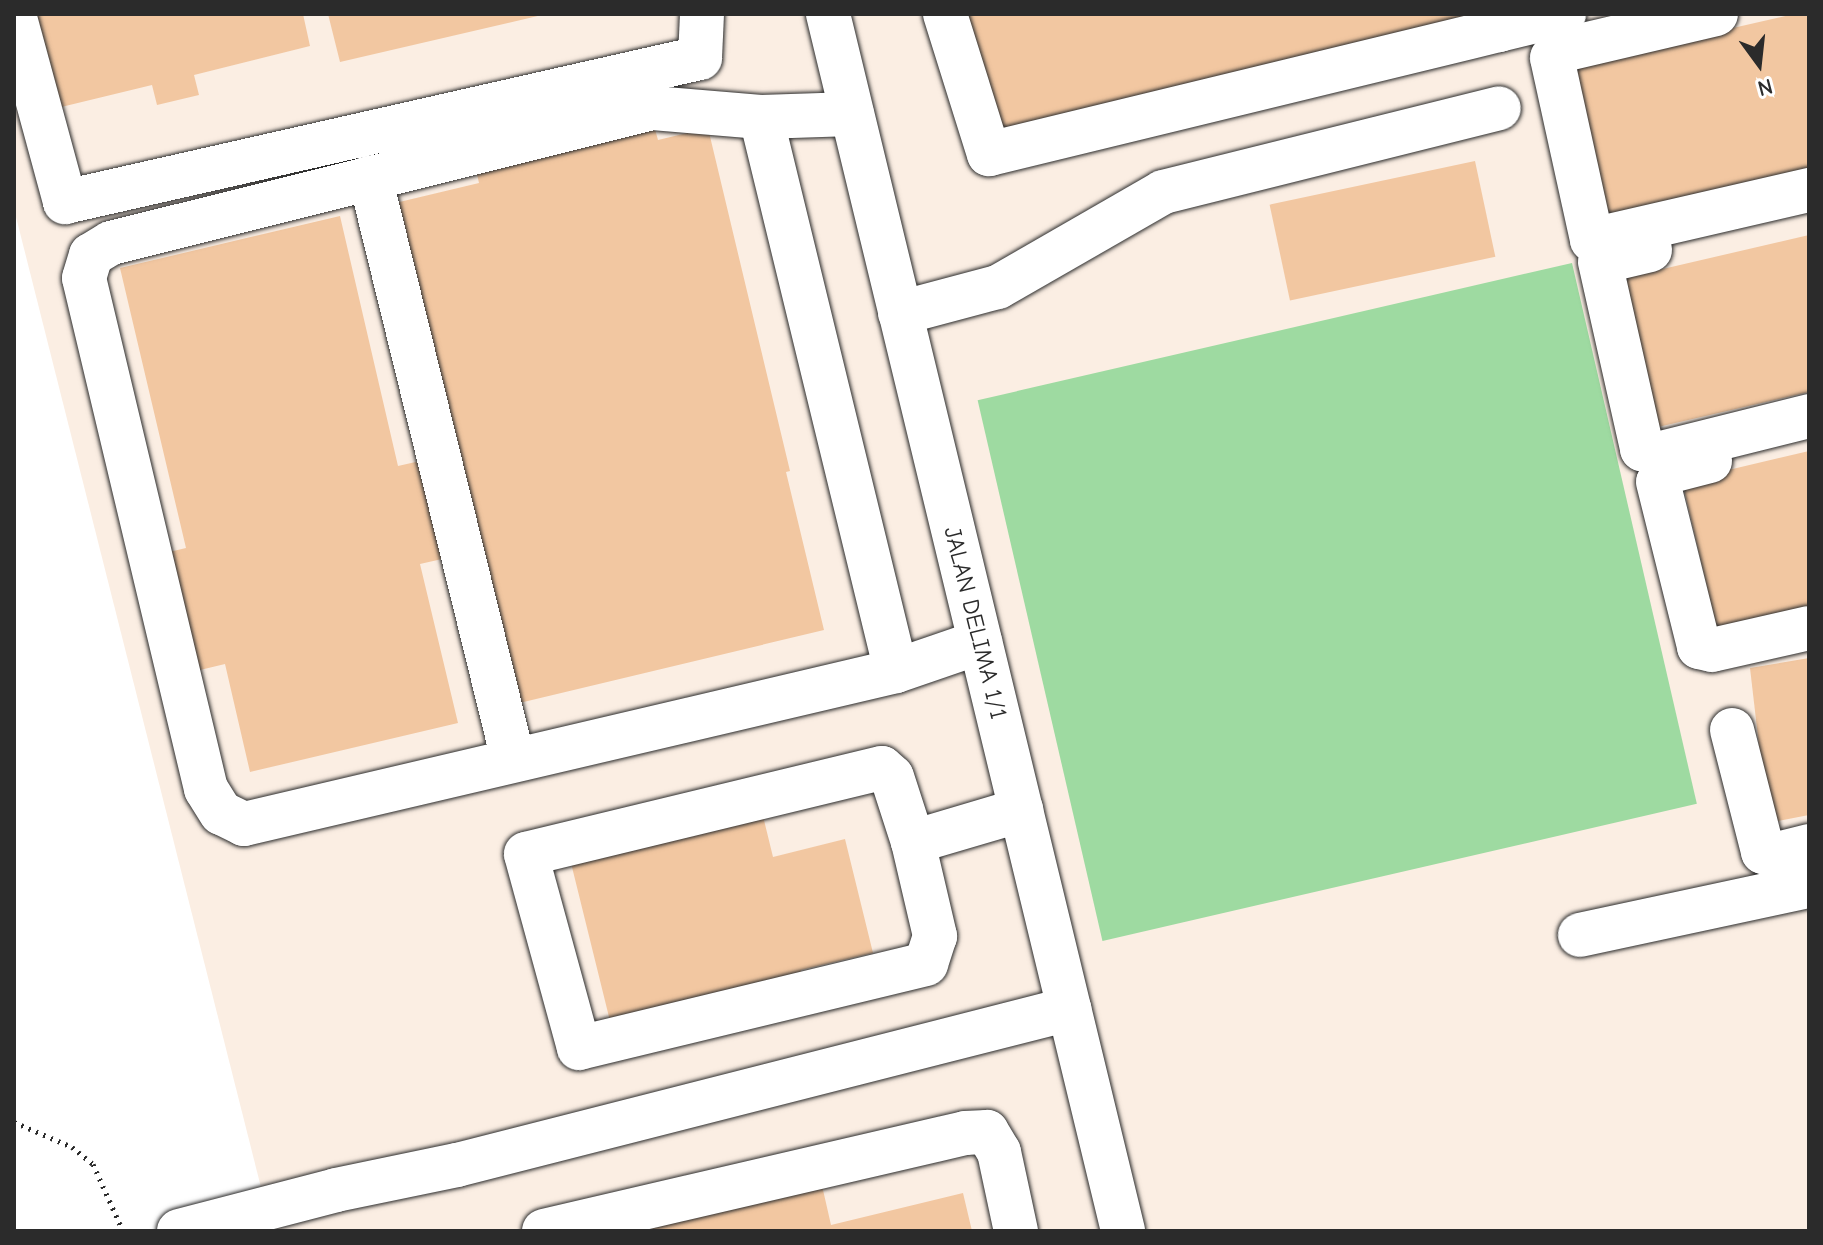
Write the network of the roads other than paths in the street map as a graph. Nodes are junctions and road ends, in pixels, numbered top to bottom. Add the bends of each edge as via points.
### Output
1 (14, 14) edge
2 (702, 14) edge
3 (828, 14) edge
4 (945, 14) edge
5 (1564, 14) edge
6 (1716, 14) edge
7 (1497, 22) edge
8 (1499, 108) dead end
9 (852, 114) junction
10 (761, 117) junction
11 (370, 177) junction
12 (1809, 190) edge
13 (1809, 215) edge
14 (900, 313) junction
15 (1809, 416) edge
16 (1809, 437) edge
17 (1809, 628) edge
18 (980, 642) junction
19 (896, 671) junction
20 (1732, 730) dead end
21 (513, 759) junction
22 (1021, 810) junction
23 (913, 842) junction
24 (1809, 846) edge
25 (1809, 886) edge
26 (1580, 935) dead end
27 (1069, 1009) junction
28 (179, 1231) edge
29 (544, 1231) edge
30 (1016, 1231) edge
31 (1123, 1231) edge

1 - 2 street via 65,202 700,58
3 - 9 street, JALAN DELIMA 1/1
4 - 7 street via 989,154
5 - 7 street
6 - 12 street via 1558,51 1552,58 1592,240
8 - 14 street via 1163,192 998,287
9 - 10 street
9 - 14 street, JALAN DELIMA 1/1
10 - 11 street via 653,108
10 - 19 street
11 - 21 street
11 - 21 street via 111,243 91,255 84,278 202,773 221,813 244,824
13 - 15 street via 1600,262 1642,449 1657,454
14 - 18 street, JALAN DELIMA 1/1
16 - 17 street via 1667,472 1658,482 1699,647 1712,650
18 - 19 street
18 - 22 street, JALAN DELIMA 1/1
19 - 21 street
20 - 24 street via 1763,852 1773,855
22 - 23 street
22 - 27 street, JALAN DELIMA 1/1
23 - 23 street via 892,777 882,768 526,854 579,1048 926,964 935,936
25 - 26 street
27 - 28 street
27 - 31 street, JALAN DELIMA 1/1
29 - 30 street via 987,1132 999,1152

